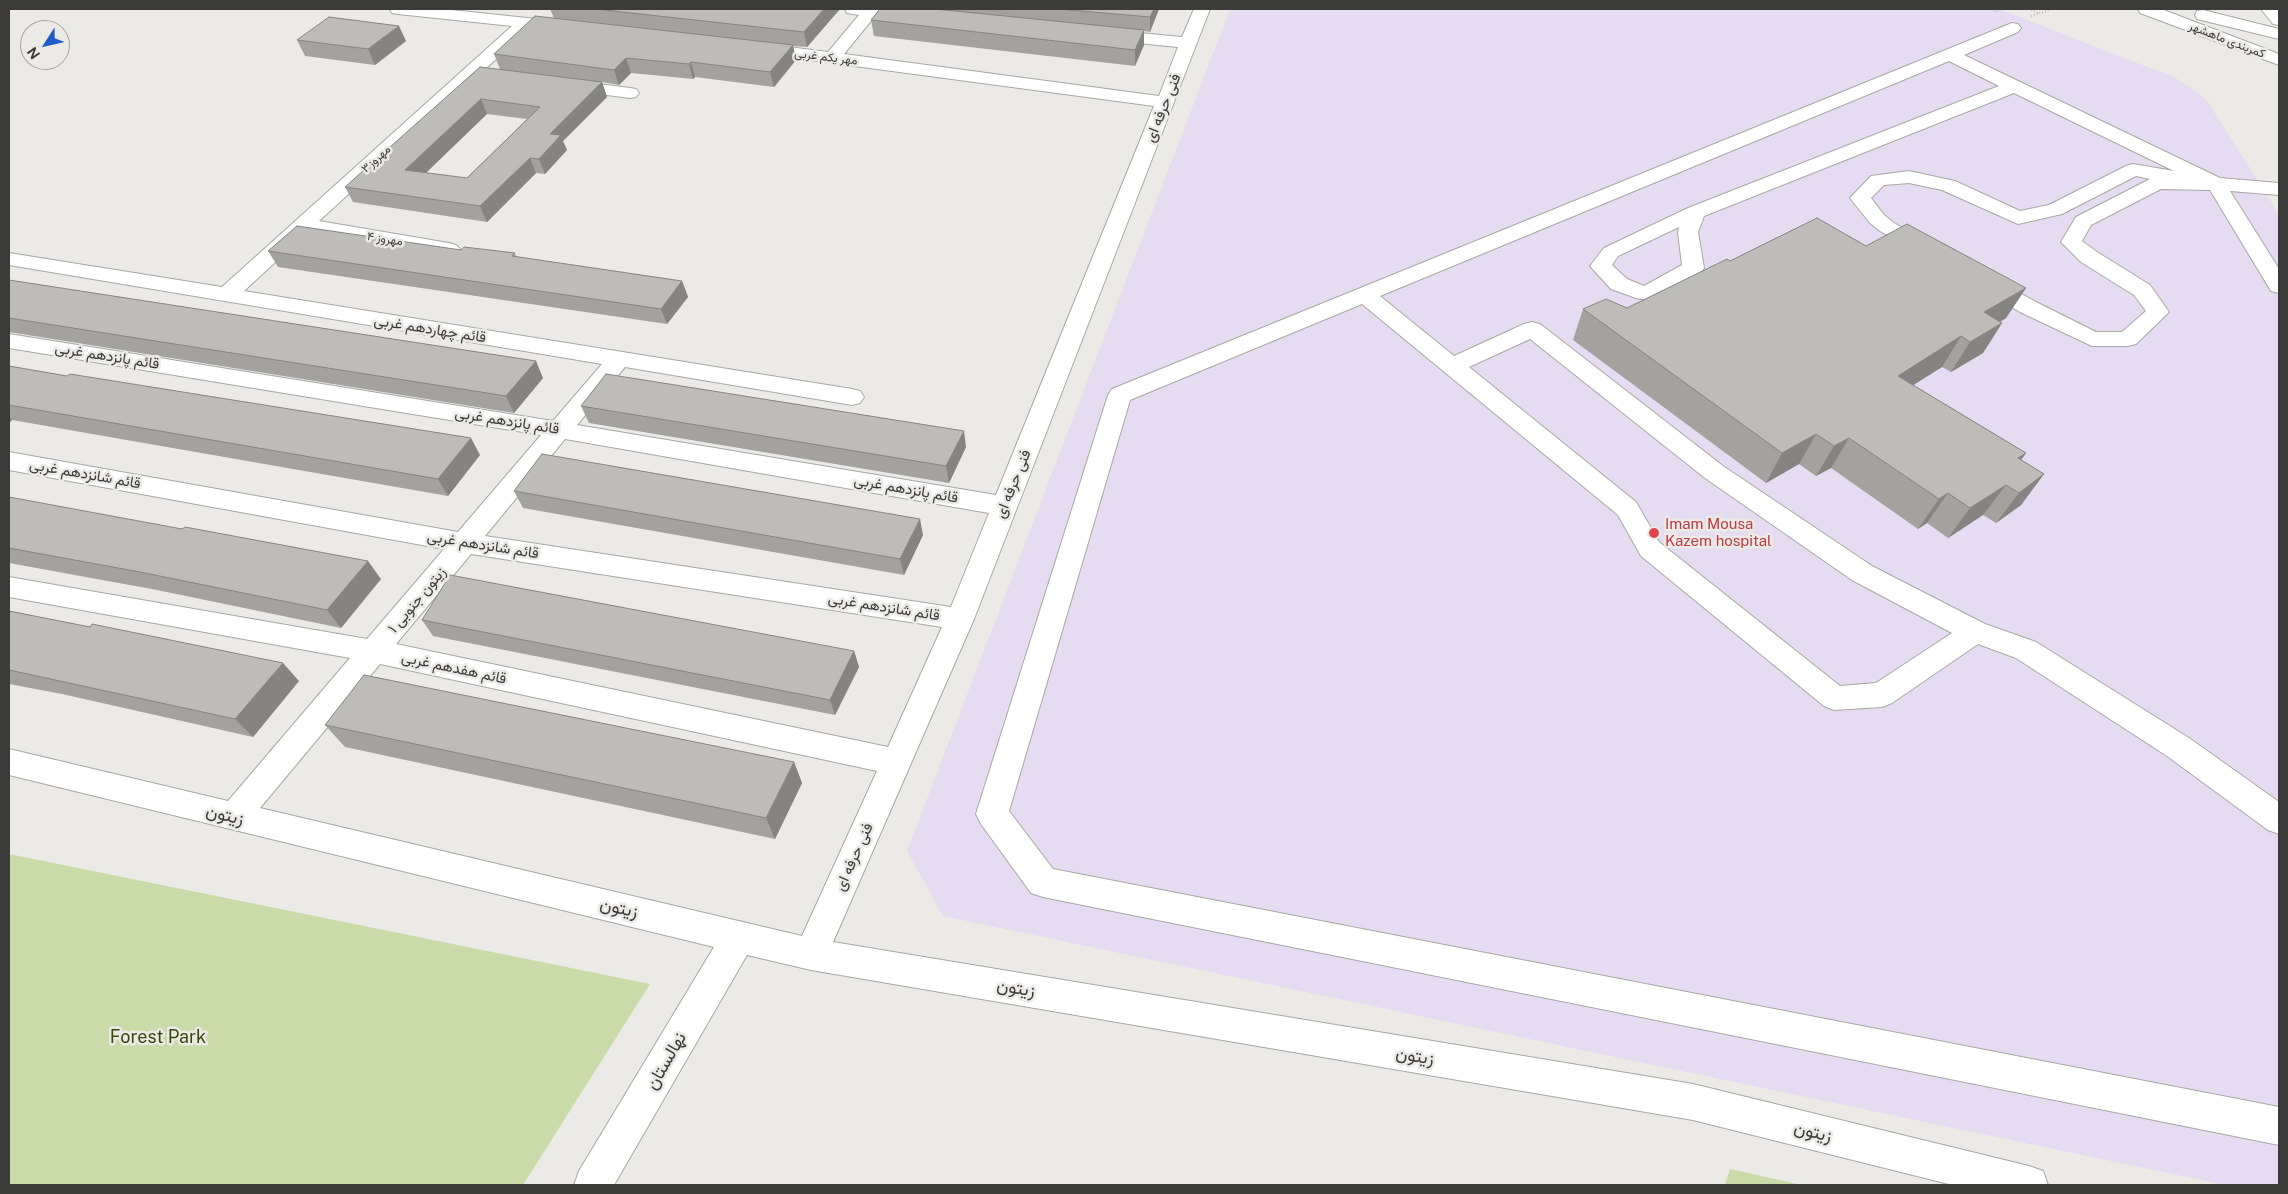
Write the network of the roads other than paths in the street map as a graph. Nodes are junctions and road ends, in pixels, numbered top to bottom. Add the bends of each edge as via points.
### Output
1 (398, 9) edge
2 (853, 9) edge
3 (1202, 9) edge
4 (2146, 9) edge
5 (2186, 9) edge
6 (872, 10) edge
7 (930, 17) edge
8 (2226, 20) junction
9 (526, 23) junction
10 (2012, 28) dead end
11 (585, 29) edge
12 (1089, 33) edge
13 (2212, 34) junction
14 (2279, 34) edge
15 (1188, 43) junction
16 (2279, 43) edge
17 (743, 46) edge
18 (2279, 51) edge
19 (1950, 55) junction
20 (832, 58) junction
21 (2279, 60) edge
22 (546, 82) edge
23 (2015, 86) junction
24 (630, 93) dead end
25 (1165, 102) junction
26 (2216, 184) junction
27 (2279, 189) edge
28 (1695, 212) junction
29 (303, 225) junction
30 (467, 252) edge
31 (9, 259) edge
32 (2279, 286) edge
33 (226, 295) junction
34 (1365, 295) junction
35 (9, 340) edge
36 (618, 360) junction
37 (1452, 366) junction
38 (852, 397) dead end
39 (560, 430) junction
40 (9, 460) edge
41 (1005, 506) junction
42 (465, 543) junction
43 (9, 587) edge
44 (960, 619) junction
45 (1975, 632) junction
46 (374, 651) junction
47 (9, 762) edge
48 (896, 762) junction
49 (234, 817) junction
50 (2279, 820) edge
51 (739, 936) junction
52 (811, 954) junction
53 (2279, 1126) edge
54 (593, 1185) edge
55 (2029, 1185) edge

1 - 9 street
2 - 6 street
3 - 15 street, فنی حرفه ای
4 - 13 street, کمربندی ماهشهر
5 - 8 street
6 - 7 street
6 - 20 street
8 - 13 street via 2228,26 2223,32
8 - 14 street
9 - 11 street
9 - 29 street, مهروز۳ via 480,74
10 - 19 street
12 - 15 street
13 - 21 street, کمربندی ماهشهر
15 - 25 street, فنی حرفه ای
16 - 18 street
17 - 20 street, مهر یکم غربی
19 - 23 street
19 - 34 street
20 - 25 street, مهر یکم غربی
22 - 24 street
23 - 26 street
23 - 28 street
25 - 41 street, فنی حرفه ای
26 - 26 street via 2157,183 2083,221 2071,242 2142,290 2158,312 2128,339 2092,339 2028,307 1887,227 1860,198 1878,180 1909,177 1948,185 2018,218 2055,210 2133,170
26 - 27 street
26 - 32 street
28 - 28 street via 1611,252 1600,266 1619,284 1647,293 1694,268 1688,232
29 - 30 street, مهروز ۴
29 - 33 street, مهروز۳
31 - 33 street, قائم چهاردهم غربی
33 - 36 street, قائم چهاردهم غربی
34 - 37 street
34 - 53 street via 1120,395 992,814 1044,882
35 - 39 street, قائم پانزدهم غربی
36 - 38 street, قائم چهاردهم غربی
36 - 39 street, زیتون جنوبی ۱
37 - 45 street via 1532,329 1714,472 1862,573
37 - 45 street via 1627,509 1650,549 1834,698 1882,695
39 - 41 street, قائم پانزدهم غربی
39 - 42 street, زیتون جنوبی ۱
40 - 42 street, قائم شانزدهم غربی
41 - 44 street, فنی حرفه ای
42 - 44 street, قائم شانزدهم غربی
42 - 46 street, زیتون جنوبی ۱
43 - 46 street, قائم هفدهم غربی
44 - 48 street, فنی حرفه ای
45 - 50 street via 2026,650 2178,747
46 - 48 street, قائم هفدهم غربی
46 - 49 street, زیتون جنوبی ۱
47 - 49 street, زیتون
48 - 52 street, فنی حرفه ای
49 - 51 street, زیتون
51 - 52 street, زیتون
51 - 54 street, نهالستان
52 - 55 street, زیتون via 1693,1102

